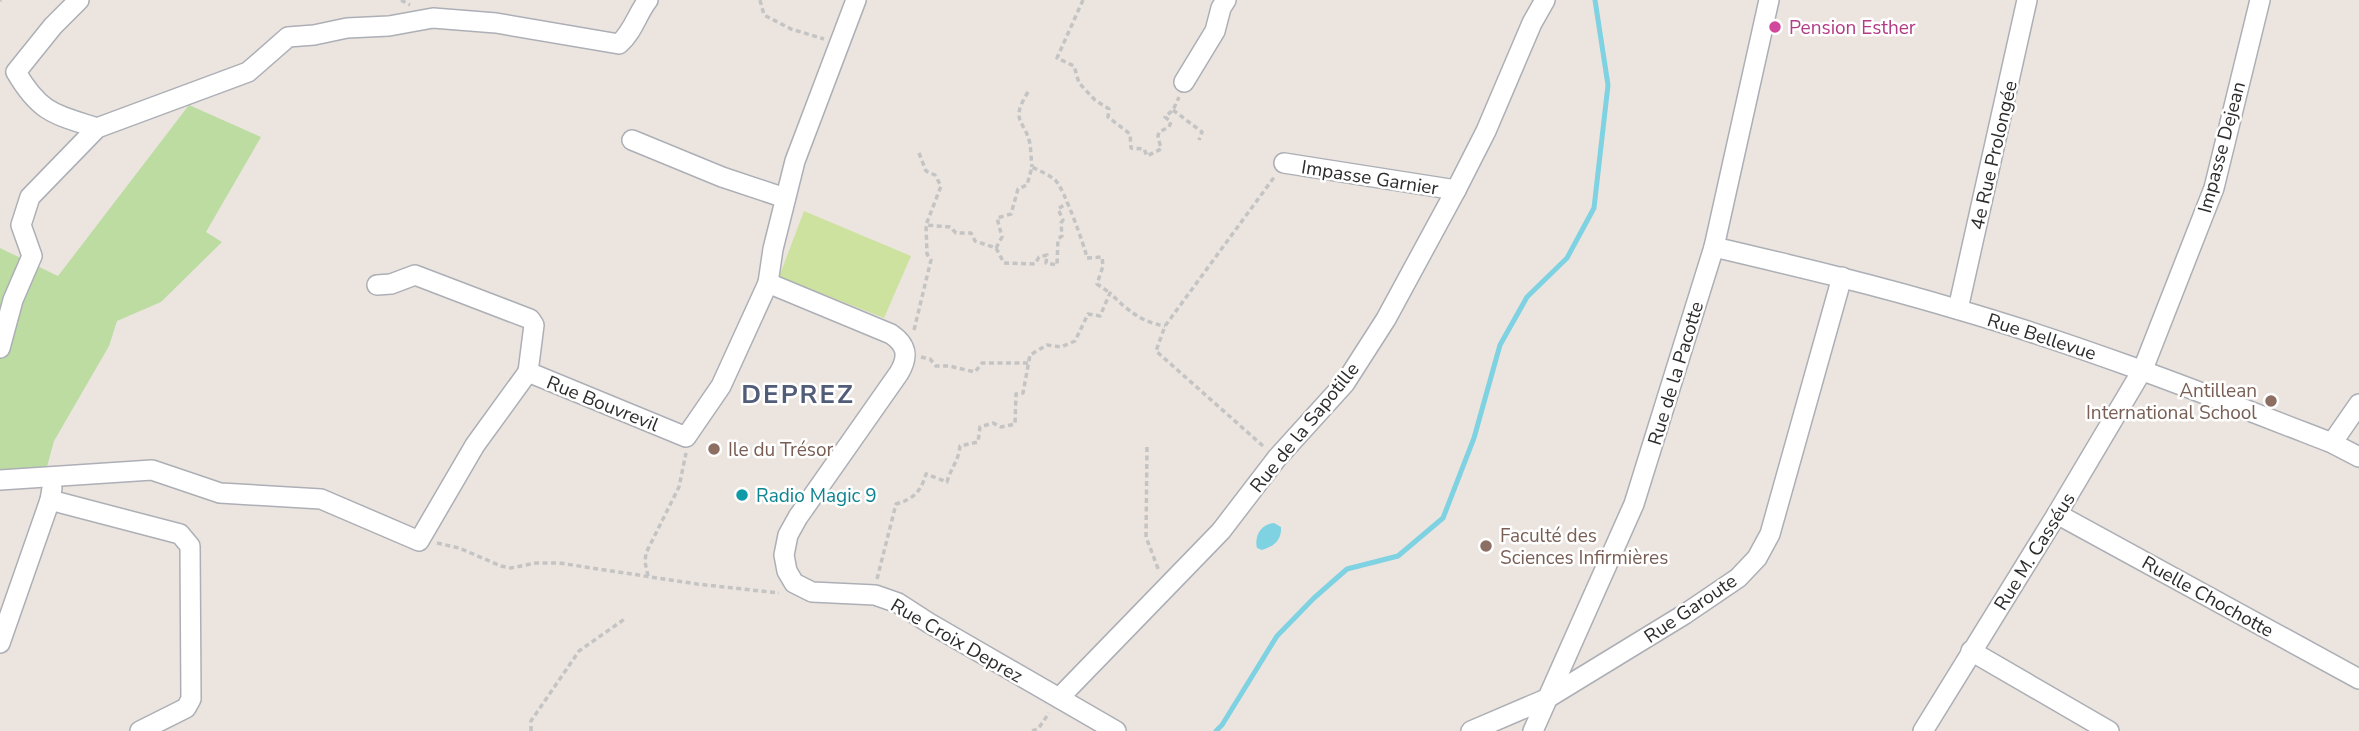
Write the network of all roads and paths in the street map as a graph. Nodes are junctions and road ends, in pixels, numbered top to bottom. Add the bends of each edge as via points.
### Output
1 (79, 0) edge
2 (648, 0) edge
3 (760, 0) edge
4 (1083, 0) edge
5 (1226, 0) edge
6 (1545, 0) edge
7 (1769, 0) edge
8 (2027, 0) edge
9 (2260, 0) edge
10 (855, 1) edge
11 (839, 45) junction
12 (1184, 82) joint
13 (1028, 92) dead end
14 (1173, 110) junction
15 (97, 128) junction
16 (632, 140) dead end
17 (1199, 140) dead end
18 (919, 153) dead end
19 (1284, 163) joint
20 (1032, 167) junction
21 (1456, 190) junction
22 (785, 198) junction
23 (1067, 203) junction
24 (926, 225) junction
25 (1714, 247) junction
26 (996, 248) junction
27 (1842, 277) junction
28 (768, 284) junction
29 (377, 285) dead end
30 (1110, 293) junction
31 (1958, 309) junction
32 (1165, 326) junction
33 (0, 348) edge
34 (906, 352) junction
35 (1029, 363) junction
36 (2143, 369) junction
37 (528, 372) junction
38 (2359, 404) edge
39 (686, 437) junction
40 (2332, 443) junction
41 (1147, 447) dead end
42 (2359, 457) edge
43 (1277, 458) junction
44 (53, 477) junction
45 (0, 481) edge
46 (50, 500) junction
47 (2057, 514) junction
48 (419, 541) junction
49 (648, 577) junction
50 (1165, 586) junction
51 (802, 588) junction
52 (875, 595) junction
53 (626, 618) dead end
54 (0, 643) edge
55 (1971, 651) junction
56 (2359, 679) edge
57 (1059, 698) junction
58 (1546, 699) junction
59 (140, 731) edge
60 (531, 731) edge
61 (1032, 731) edge
62 (1116, 731) edge
63 (1471, 731) edge
64 (1533, 731) edge
65 (1923, 731) edge
66 (2109, 731) edge

1 - 15 street via 16,72 28,93 49,112
2 - 15 street via 619,44 496,23 433,18 288,37 248,72
3 - 11 path via 764,15 775,22
4 - 14 path via 1057,58 1074,66 1079,83 1110,109 1108,117 1130,134 1130,148 1144,149 1147,156 1161,149 1159,132 1169,128 1171,122 1165,117
5 - 12 street via 1215,31
6 - 21 street, Rue de la Sapotille
7 - 25 street, Rue de la Pacotte
8 - 31 street, 4e Rue Prolongée
9 - 36 street, Impasse Dejean via 2214,188
10 - 11 street
11 - 22 street
12 - 14 path
13 - 20 path via 1018,121 1030,141
14 - 17 path via 1202,132
15 - 33 street via 30,197 21,225 32,256
16 - 22 street
18 - 24 path via 926,171 935,175 941,186
19 - 21 street, Impasse Garnier
19 - 32 path
20 - 23 path via 1054,178
20 - 26 path via 1027,185 1018,189 1011,214 997,218 1002,237
21 - 43 street, Rue de la Sapotille via 1386,319 1345,383
22 - 28 street
23 - 26 path via 1058,209 1063,220 1057,265 1046,263 1046,255 1035,264 1004,263
23 - 30 path via 1087,258 1102,257 1097,284
24 - 26 path via 971,233 975,241
24 - 34 path via 931,260
25 - 27 street, Rue Bellevue
25 - 58 street, Rue de la Pacotte via 1634,504
27 - 31 street, Rue Bellevue
27 - 58 street, Rue Garoute via 1770,534 1757,558 1738,578 1685,614
28 - 34 street via 891,334
28 - 39 street via 720,386
29 - 37 street, Rue Bouvrevil via 415,275 530,319 534,325
30 - 32 path via 1138,318
30 - 35 path via 1100,316 1088,314 1075,341 1061,347 1047,345 1030,355
31 - 36 street, Rue Bellevue
32 - 43 path via 1156,351
34 - 35 path via 930,359 936,366 975,372 982,363
34 - 51 street via 899,373 788,536 786,571
35 - 52 path via 1023,393 1016,394 1015,424 980,427 978,442 960,446 947,482 926,474 922,490 896,504
36 - 40 street, Rue Bellevue
36 - 47 street, Rue M. Casséus
37 - 39 street, Rue Bouvrevil
37 - 48 street via 475,445
38 - 40 street
39 - 49 path via 679,487 646,552
40 - 42 street, Rue Bellevue
41 - 50 path via 1146,537
43 - 50 street, Rue de la Sapotille via 1221,531
44 - 45 street
44 - 46 street
44 - 48 street via 152,470 220,493 321,499
46 - 54 street
46 - 59 street via 180,534 190,546 191,699 186,708
47 - 55 street, Rue M. Casséus
47 - 56 street, Ruelle Chochotte
48 - 49 path via 459,548 511,568 559,563
49 - 51 path via 773,593
50 - 57 street, Rue de la Sapotille
51 - 52 street, Rue Croix Deprez via 823,594
52 - 57 street, Rue Croix Deprez via 898,603
53 - 60 path via 579,651 531,722
55 - 65 street, Rue M. Casséus
55 - 66 street
57 - 61 path
57 - 62 street, Rue Croix Deprez
58 - 63 street, Rue Garoute
58 - 64 street, Rue de la Pacotte

